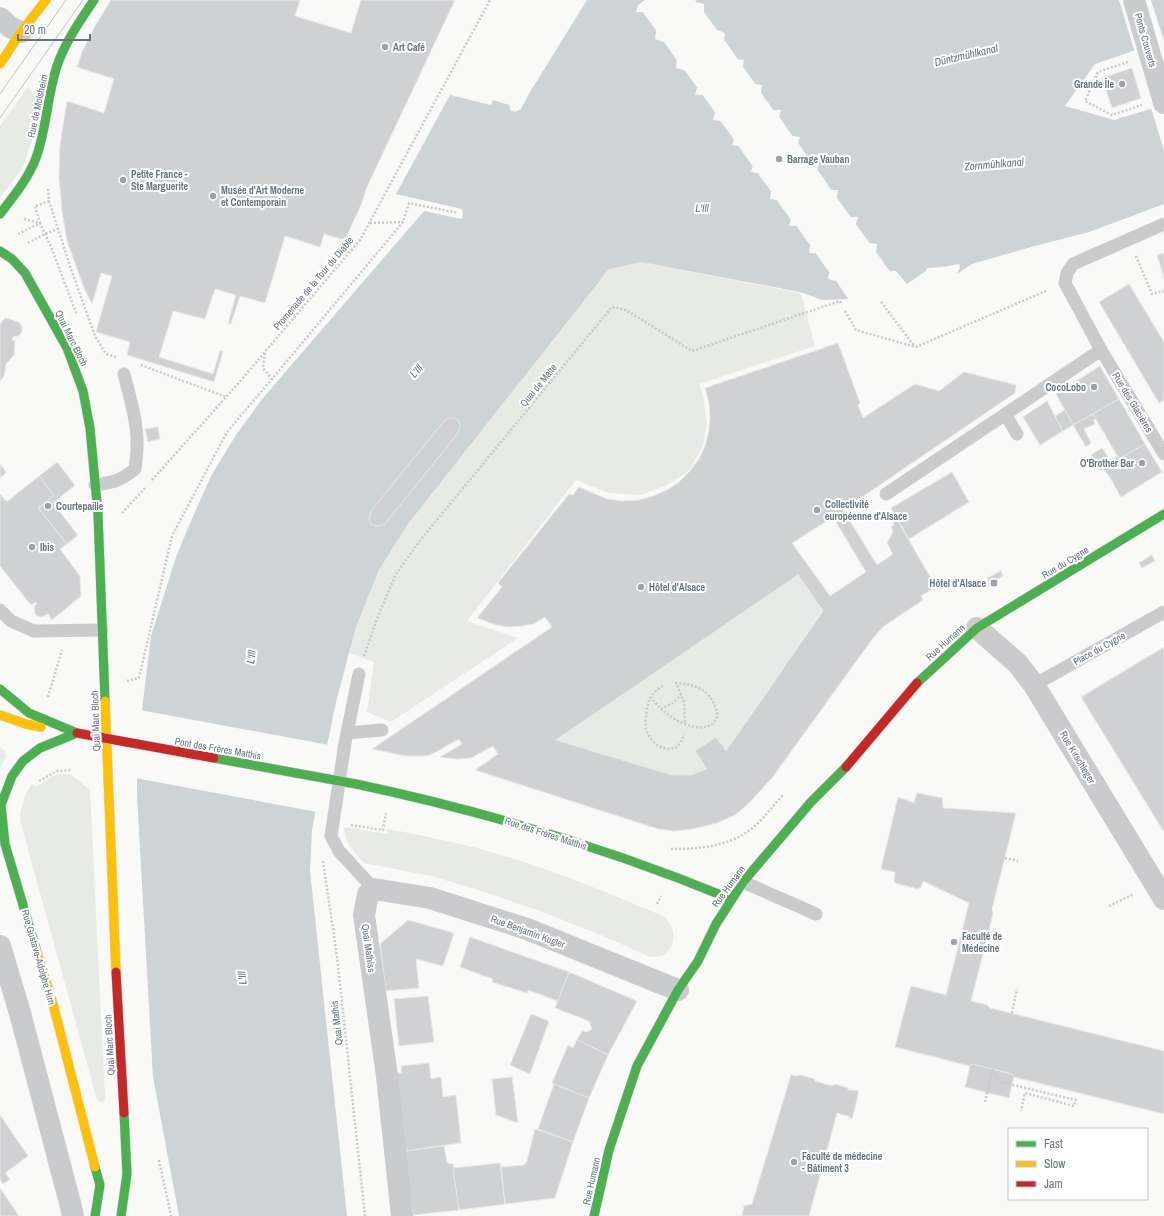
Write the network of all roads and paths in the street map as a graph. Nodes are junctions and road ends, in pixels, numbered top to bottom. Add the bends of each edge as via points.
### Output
1 (46, 0) edge
2 (94, 0) edge
3 (490, 0) edge
4 (1134, 0) edge
5 (0, 18) edge
6 (21, 32) junction
7 (1139, 56) junction
8 (0, 64) edge
9 (1158, 97) edge
10 (49, 201) dead end
11 (458, 213) dead end
12 (0, 214) edge
13 (403, 222) junction
14 (40, 223) dead end
15 (370, 223) junction
16 (1164, 224) edge
17 (13, 237) dead end
18 (1129, 239) junction
19 (0, 251) edge
20 (1065, 283) junction
21 (1164, 291) edge
22 (881, 302) dead end
23 (842, 305) dead end
24 (845, 311) dead end
25 (916, 347) junction
26 (1101, 350) junction
27 (265, 352) junction
28 (121, 358) dead end
29 (146, 367) dead end
30 (124, 374) dead end
31 (272, 379) junction
32 (226, 397) junction
33 (1005, 414) junction
34 (1017, 434) dead end
35 (1164, 454) edge
36 (96, 485) junction
37 (886, 494) dead end
38 (1164, 514) edge
39 (119, 517) dead end
40 (0, 610) edge
41 (1164, 612) edge
42 (977, 628) junction
43 (68, 630) junction
44 (102, 630) junction
45 (359, 674) joint
46 (121, 682) dead end
47 (1034, 685) junction
48 (663, 686) dead end
49 (0, 689) edge
50 (681, 695) junction
51 (650, 697) junction
52 (0, 699) edge
53 (48, 699) dead end
54 (661, 709) junction
55 (28, 713) junction
56 (0, 715) edge
57 (685, 724) junction
58 (382, 730) dead end
59 (77, 733) junction
60 (347, 733) junction
61 (684, 734) dead end
62 (72, 770) dead end
63 (36, 783) dead end
64 (356, 784) joint
65 (803, 812) junction
66 (347, 824) dead end
67 (383, 830) dead end
68 (665, 847) dead end
69 (1005, 858) dead end
70 (322, 859) dead end
71 (1018, 861) dead end
72 (742, 882) junction
73 (374, 889) junction
74 (731, 899) junction
75 (1164, 899) edge
76 (816, 914) dead end
77 (0, 946) edge
78 (1017, 989) dead end
79 (678, 990) junction
80 (1012, 1013) dead end
81 (985, 1102) dead end
82 (1021, 1111) dead end
83 (159, 1160) dead end
84 (73, 1216) edge
85 (95, 1216) edge
86 (120, 1216) edge
87 (171, 1216) edge
88 (365, 1216) edge
89 (402, 1216) edge
90 (594, 1216) edge

1 - 6 street
2 - 12 street, Rue de Molsheim via 57,66 42,138 29,175
3 - 15 path, Promenade de la Tour du Diable
4 - 7 street, Ponts Couverts
5 - 6 street
6 - 8 street
7 - 9 street, Ponts Couverts
7 - 9 path via 1098,72 1085,101 1112,115
10 - 28 path via 94,336 106,354
11 - 13 path via 409,203
13 - 15 path
13 - 31 path
14 - 17 path
15 - 27 path, Promenade de la Tour du Diable via 360,240
16 - 18 lane
18 - 20 lane via 1073,264 1067,273
18 - 21 path via 1152,294
19 - 36 street, Quai Marc Bloch via 25,273 73,362 87,410
20 - 25 path
20 - 26 lane, Rue des Glacières
22 - 25 path
23 - 45 path, Quai de Malte via 840,301 692,351 626,310 612,307 422,538 396,574 378,616
24 - 25 path via 856,330
26 - 33 lane
26 - 35 lane, Rue des Glacières
27 - 31 path via 264,368
27 - 32 path, Promenade de la Tour du Diable
29 - 32 path
30 - 36 lane via 136,429 135,469 123,479
31 - 46 path via 227,432 172,536 139,678
32 - 39 path, Promenade de la Tour du Diable
33 - 34 lane
33 - 37 lane
36 - 44 street, Quai Marc Bloch
38 - 42 street, Rue du Cygne
40 - 43 lane via 11,621 34,631
41 - 47 lane, Place du Cygne
42 - 47 street, Rue Kirschleger via 1018,664
42 - 65 street, Rue Humann via 912,687 848,765
43 - 44 lane
43 - 53 path
44 - 86 street, Quai Marc Bloch via 126,1174
45 - 60 lane
47 - 75 street, Rue Kirschleger
48 - 51 path
49 - 55 street
50 - 54 path
50 - 57 path
50 - 57 path via 676,683 692,684 706,691 717,711 715,722 708,725 697,727
51 - 54 path
51 - 61 path via 646,729 659,747 672,749 680,743
52 - 55 lane
54 - 57 path
55 - 59 street
56 - 59 street via 26,724
58 - 60 lane
59 - 64 street, Pont des Frères Matthis, bridge
59 - 85 street, Rue Gustave-Adolphe Hirn via 40,748 23,761 12,776 2,805 5,844 53,1004 100,1185
60 - 73 lane via 331,836 339,851
62 - 63 path via 57,771
64 - 74 street, Rue des Frères Matthis via 523,824 673,875
65 - 68 path via 782,796 756,825 736,839 710,846 672,849
65 - 72 street, Rue Humann
66 - 67 path
69 - 71 path
70 - 88 path, Quai Mathis via 337,956
72 - 74 street, Rue Humann
72 - 76 lane
73 - 79 street, Rue Benjamin Kugler via 430,898 527,929
73 - 89 street, Quai Mathiss via 368,894 364,915 387,1076
74 - 79 street, Rue Humann via 698,961
77 - 84 street
78 - 80 path
79 - 90 street, Rue Humann via 637,1066 610,1150
81 - 82 path via 992,1069 1000,1082 1076,1100 1074,1106 1025,1093
83 - 87 path

